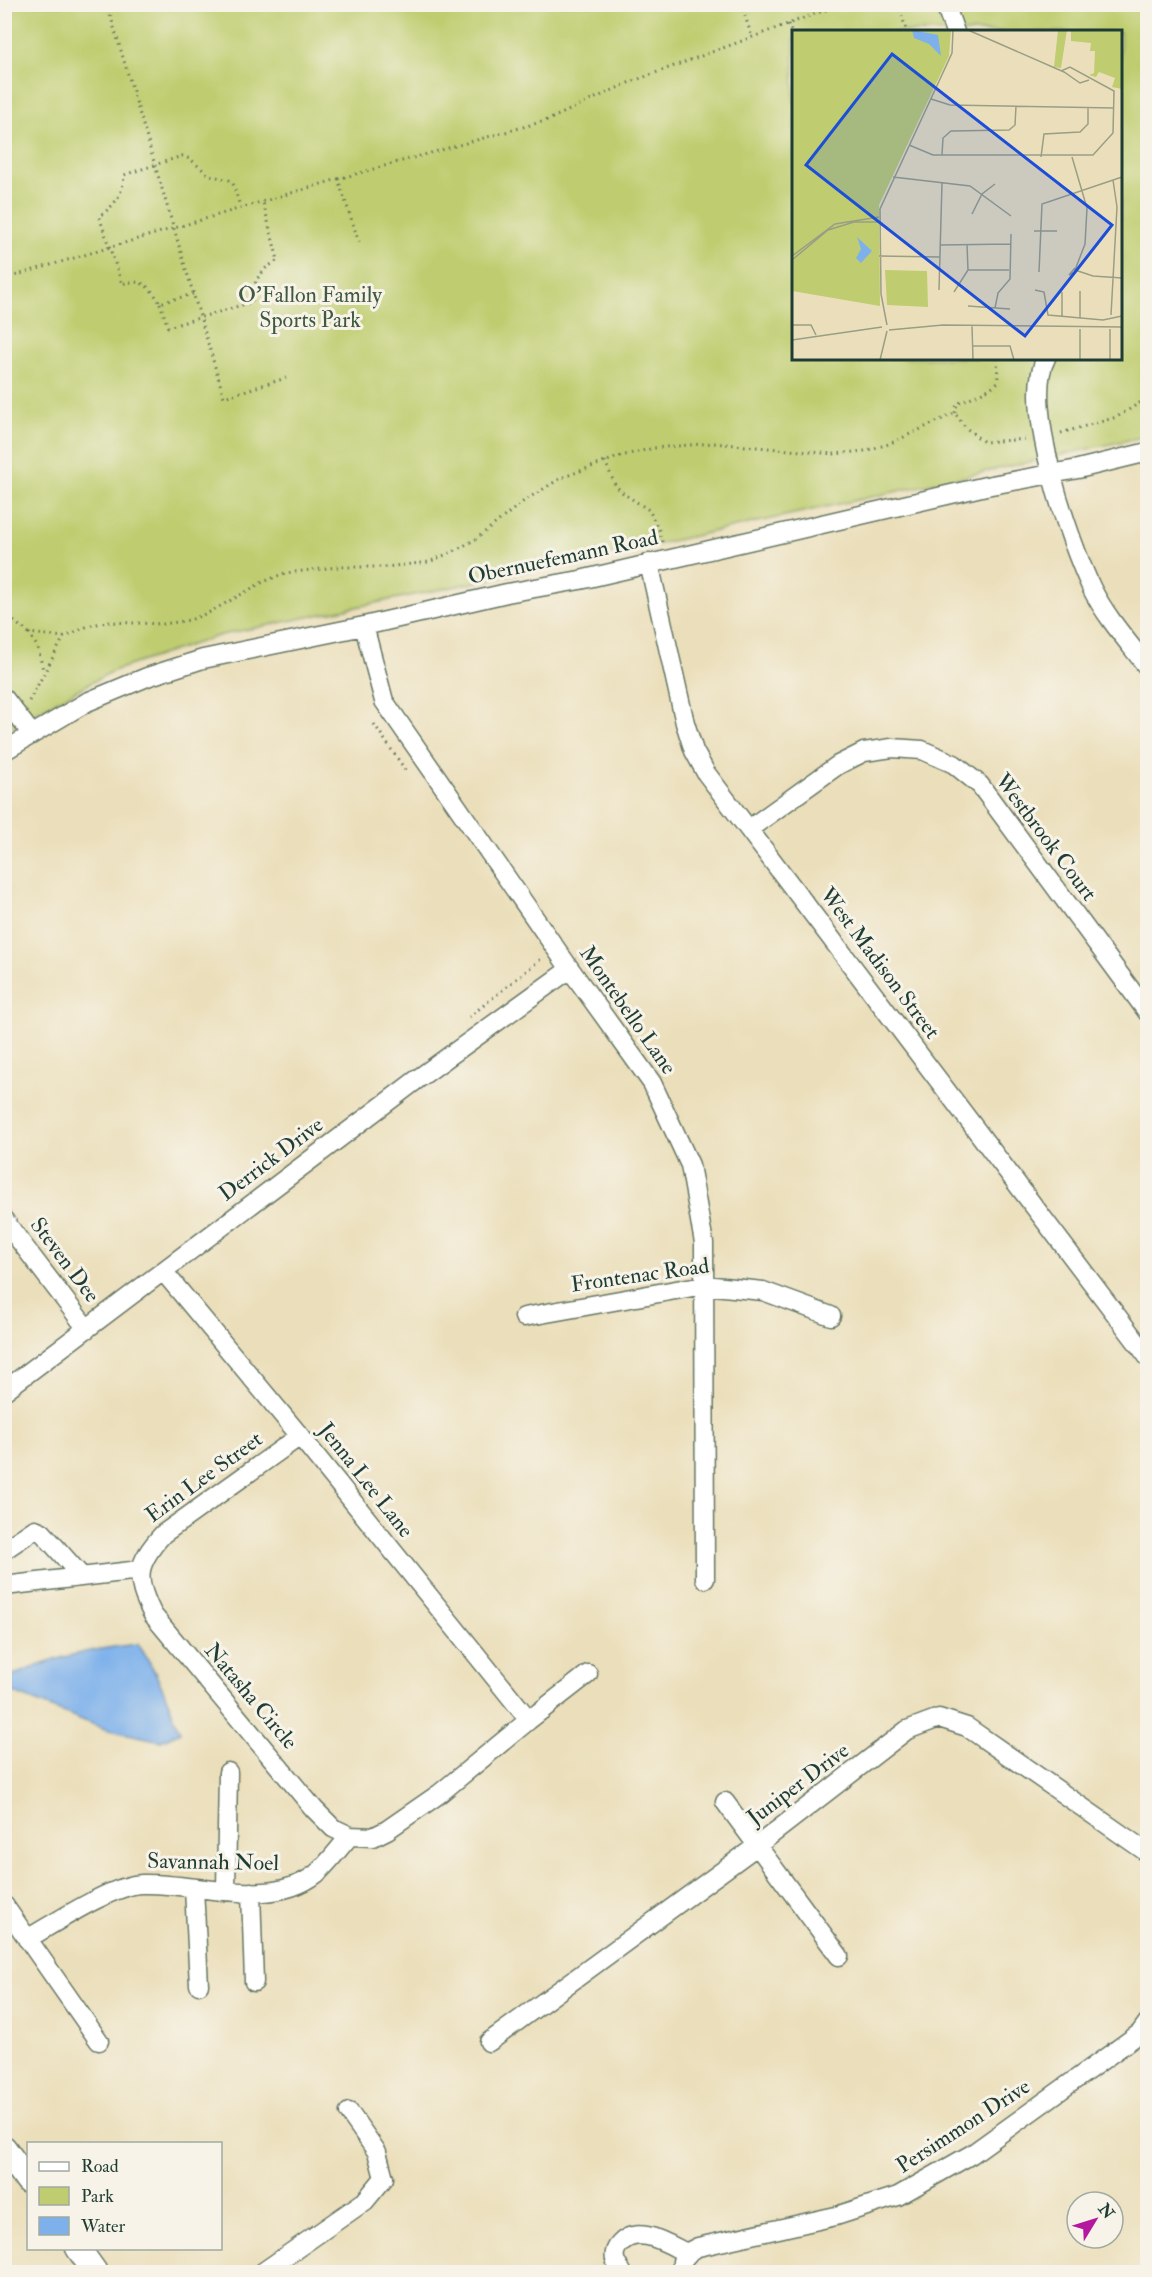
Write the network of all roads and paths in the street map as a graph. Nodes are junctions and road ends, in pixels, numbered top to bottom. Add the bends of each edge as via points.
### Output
1 (107, 4) edge
2 (741, 4) edge
3 (843, 4) edge
4 (898, 4) edge
5 (945, 4) edge
6 (788, 24) junction
7 (907, 30) edge
8 (954, 30) edge
9 (792, 33) edge
10 (752, 37) junction
11 (155, 165) junction
12 (338, 179) junction
13 (262, 202) junction
14 (241, 209) junction
15 (174, 230) junction
16 (359, 242) dead end
17 (111, 248) junction
18 (4, 279) edge
19 (193, 294) junction
20 (160, 303) junction
21 (200, 317) junction
22 (997, 360) edge
23 (1045, 360) edge
24 (286, 378) dead end
25 (1148, 390) edge
26 (955, 413) junction
27 (1044, 436) junction
28 (1148, 452) edge
29 (605, 461) junction
30 (1052, 473) junction
31 (662, 542) dead end
32 (649, 563) junction
33 (4, 614) edge
34 (364, 626) junction
35 (29, 633) junction
36 (64, 637) junction
37 (1148, 668) edge
38 (43, 672) junction
39 (4, 698) edge
40 (28, 702) dead end
41 (374, 724) dead end
42 (31, 733) junction
43 (4, 751) edge
44 (405, 771) dead end
45 (749, 829) junction
46 (542, 960) dead end
47 (570, 969) junction
48 (1148, 1013) edge
49 (469, 1017) dead end
50 (4, 1220) edge
51 (164, 1271) junction
52 (704, 1285) junction
53 (831, 1316) dead end
54 (524, 1317) dead end
55 (87, 1329) junction
56 (1148, 1357) edge
57 (4, 1390) edge
58 (300, 1436) junction
59 (4, 1550) edge
60 (140, 1570) junction
61 (82, 1577) junction
62 (705, 1579) dead end
63 (4, 1586) edge
64 (588, 1674) dead end
65 (528, 1720) junction
66 (228, 1772) dead end
67 (725, 1802) dead end
68 (350, 1836) junction
69 (758, 1845) junction
70 (1148, 1852) edge
71 (194, 1888) junction
72 (226, 1890) junction
73 (251, 1892) junction
74 (4, 1905) edge
75 (27, 1939) junction
76 (839, 1956) dead end
77 (254, 1983) dead end
78 (199, 1985) dead end
79 (1148, 2022) edge
80 (99, 2041) dead end
81 (489, 2042) dead end
82 (349, 2112) dead end
83 (4, 2148) edge
84 (27, 2180) edge
85 (79, 2250) edge
86 (684, 2262) edge
87 (95, 2272) edge
88 (263, 2272) edge
89 (622, 2272) edge

1 - 11 path
2 - 10 path
3 - 6 path
4 - 7 path
5 - 8 street
6 - 9 path
6 - 10 path
10 - 12 path via 628,83 548,120
11 - 14 path via 182,156 190,159 209,175 229,180
11 - 15 path
11 - 17 path via 124,175 116,203 99,216
12 - 13 path
12 - 16 path
13 - 14 path
13 - 21 path via 278,260 256,280 252,302
14 - 15 path
15 - 17 path
15 - 19 path
17 - 18 path
17 - 20 path via 122,284 138,282 147,286
19 - 20 path
19 - 21 path
20 - 21 path via 168,327
21 - 24 path via 224,398
22 - 26 path via 998,382 957,404
23 - 27 street via 1038,399
25 - 27 path via 1141,402 1117,417
26 - 27 path via 984,442
26 - 29 path via 889,444 864,451 834,453 713,443 654,448
27 - 30 street
28 - 30 street, Obernuefemann Road
29 - 31 path via 615,485 649,510
29 - 36 path via 561,478 476,539 429,562 285,573 190,620 164,624 106,622
30 - 32 street, Obernuefemann Road
30 - 37 street via 1093,590
32 - 34 street, Obernuefemann Road
32 - 45 street, West Madison Street via 694,751
33 - 35 path
34 - 42 street, Obernuefemann Road via 203,659 87,702
34 - 47 street, Montebello Lane via 384,701
35 - 36 path
35 - 38 path via 38,648
36 - 38 path
38 - 40 path
39 - 42 street
41 - 44 path
42 - 43 street, Obernuefemann Road
45 - 48 street, Westbrook Court via 838,765 864,752 892,748 922,750 954,764 980,785
45 - 56 street, West Madison Street
46 - 49 path
47 - 51 street, Derrick Drive
47 - 52 street, Montebello Lane via 652,1083 690,1165 704,1243
50 - 55 street, Steven Dee
51 - 55 street, Derrick Drive
51 - 58 street, Jenna Lee Lane
52 - 53 street, Frontenac Road via 763,1291
52 - 54 street, Frontenac Road
52 - 62 street, Montebello Lane
55 - 57 street, Derrick Drive
58 - 60 street, Erin Lee Street via 163,1534 148,1550
58 - 65 street, Jenna Lee Lane
59 - 61 street via 35,1529
60 - 61 street
60 - 68 street, Natasha Circle via 142,1593 153,1615 314,1809 333,1828
61 - 63 street
64 - 65 street
65 - 68 street via 440,1794 387,1830 373,1836
66 - 72 street
67 - 69 street
68 - 73 street, Savannah Noel via 316,1874 292,1887
69 - 70 street, Juniper Drive via 907,1730 939,1718 968,1727
69 - 76 street
69 - 81 street, Juniper Drive
71 - 72 street, Savannah Noel
71 - 75 street, Savannah Noel via 141,1884 118,1888
71 - 78 street
72 - 73 street, Savannah Noel
73 - 77 street
74 - 75 street
75 - 80 street
79 - 86 street, Persimmon Drive via 1140,2033 972,2154 898,2196 836,2216 698,2247
82 - 88 street via 377,2152 384,2178 365,2201
83 - 84 main road
85 - 87 main road
86 - 89 street via 651,2236 636,2235 623,2240 615,2250 615,2262

